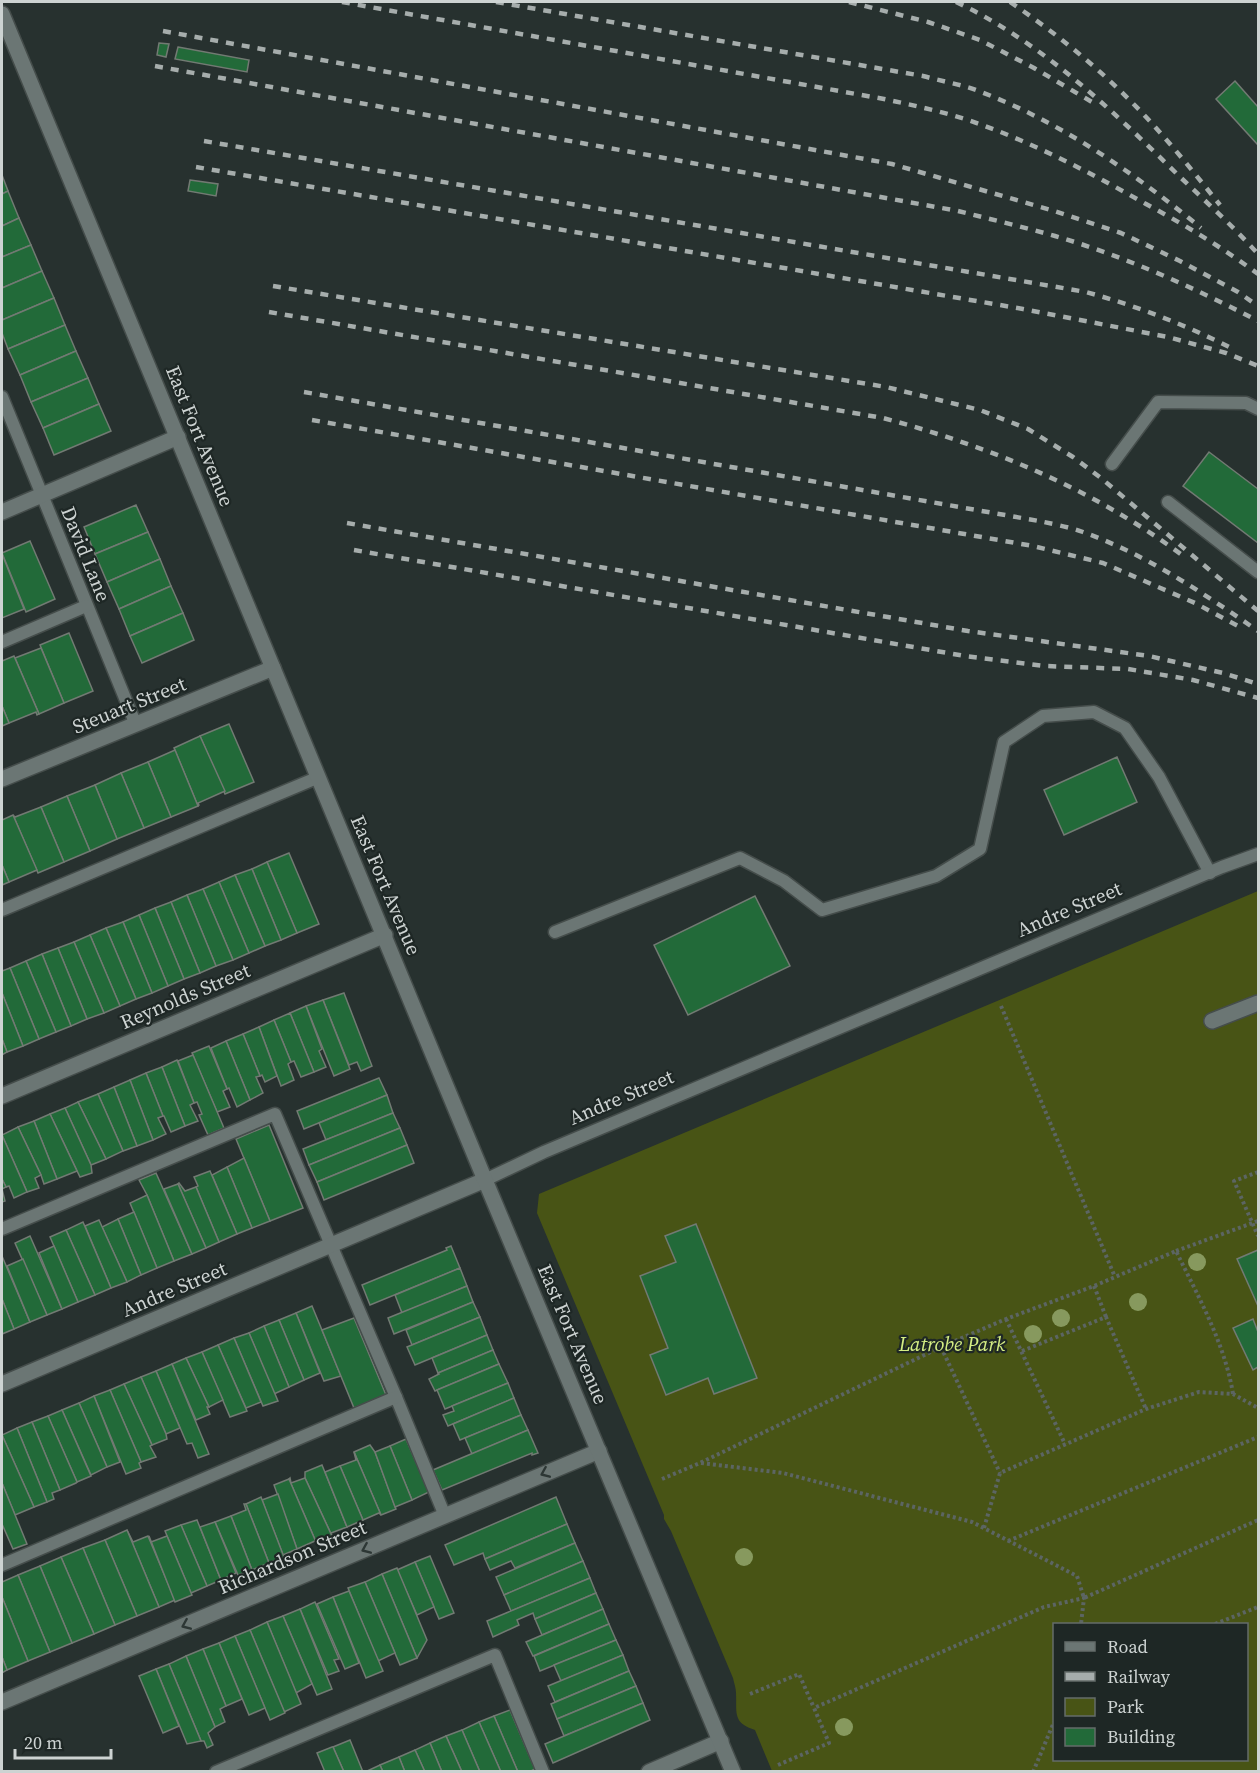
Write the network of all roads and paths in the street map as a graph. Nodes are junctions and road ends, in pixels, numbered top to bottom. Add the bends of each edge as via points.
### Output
1 (2, 14) edge
2 (2, 397) edge
3 (1258, 410) edge
4 (178, 437) junction
5 (1112, 464) dead end
6 (42, 495) junction
7 (1168, 502) dead end
8 (2, 512) edge
9 (1258, 573) edge
10 (86, 606) junction
11 (2, 642) edge
12 (273, 668) junction
13 (136, 725) junction
14 (319, 777) junction
15 (2, 779) edge
16 (1258, 854) edge
17 (1210, 873) junction
18 (2, 910) edge
19 (555, 932) dead end
20 (385, 935) junction
21 (1258, 1003) edge
22 (1001, 1006) dead end
23 (1212, 1021) dead end
24 (2, 1096) edge
25 (1258, 1172) edge
26 (485, 1180) junction
27 (1258, 1221) edge
28 (1253, 1224) junction
29 (2, 1229) edge
30 (1258, 1236) edge
31 (331, 1245) junction
32 (1176, 1251) junction
33 (1115, 1277) junction
34 (1094, 1286) junction
35 (1106, 1317) junction
36 (1006, 1318) junction
37 (941, 1347) junction
38 (1022, 1351) junction
39 (2, 1384) edge
40 (1233, 1394) junction
41 (396, 1397) junction
42 (1258, 1408) edge
43 (1146, 1409) junction
44 (1258, 1437) edge
45 (1065, 1444) junction
46 (599, 1451) junction
47 (700, 1462) junction
48 (1000, 1473) junction
49 (662, 1479) dead end
50 (445, 1515) junction
51 (1258, 1521) edge
52 (984, 1528) junction
53 (1008, 1540) junction
54 (2, 1565) edge
55 (1084, 1598) junction
56 (1258, 1607) edge
57 (1081, 1623) edge
58 (1218, 1623) edge
59 (750, 1694) dead end
60 (2, 1702) edge
61 (814, 1708) junction
62 (1053, 1724) edge
63 (721, 1742) junction
64 (778, 1765) dead end
65 (216, 1772) edge
66 (543, 1772) edge
67 (649, 1772) edge
68 (733, 1772) edge
69 (1034, 1772) edge

1 - 4 street, East Fort Avenue
2 - 6 lane, David Lane
3 - 5 lane via 1246,403 1158,402
4 - 6 street
4 - 12 street, East Fort Avenue
6 - 8 street
6 - 10 lane, David Lane
7 - 9 lane
10 - 11 lane
10 - 13 lane, David Lane
12 - 13 street, Steuart Street
12 - 14 street, East Fort Avenue
13 - 15 street, Steuart Street
14 - 18 lane
14 - 20 street, East Fort Avenue
16 - 17 lane, Andre Street
17 - 19 lane via 1159,777 1125,728 1094,712 1063,714 1043,716 1004,742 980,849 936,876 822,910 784,881 740,858
17 - 26 lane, Andre Street
20 - 24 street, Reynolds Street
20 - 26 street, East Fort Avenue
21 - 23 street
22 - 33 path
25 - 28 path via 1234,1181
26 - 31 street, Andre Street
26 - 46 street, East Fort Avenue
27 - 28 path
28 - 30 path
28 - 32 path
29 - 31 lane via 275,1114
31 - 39 street, Andre Street
31 - 41 lane
32 - 33 path
32 - 40 path via 1222,1351
33 - 34 path
34 - 35 path
34 - 36 path
35 - 38 path
35 - 43 path
36 - 37 path
36 - 38 path
37 - 47 path
37 - 48 path
38 - 45 path
40 - 42 path
40 - 43 path via 1199,1392
41 - 50 lane
41 - 54 lane
43 - 45 path
44 - 53 path
45 - 48 path
46 -> 50 street, Richardson Street
46 - 63 street, East Fort Avenue
47 - 49 path
47 - 52 path via 783,1473
48 - 52 path
50 -> 60 street, Richardson Street
51 - 55 path
52 - 53 path
53 - 55 path via 1077,1576
55 - 57 path
55 - 61 path via 1044,1607
56 - 58 path
59 - 61 path via 799,1674
61 - 64 path via 830,1743
62 - 69 path
63 - 67 street
63 - 68 street, East Fort Avenue
65 - 66 lane via 495,1655

